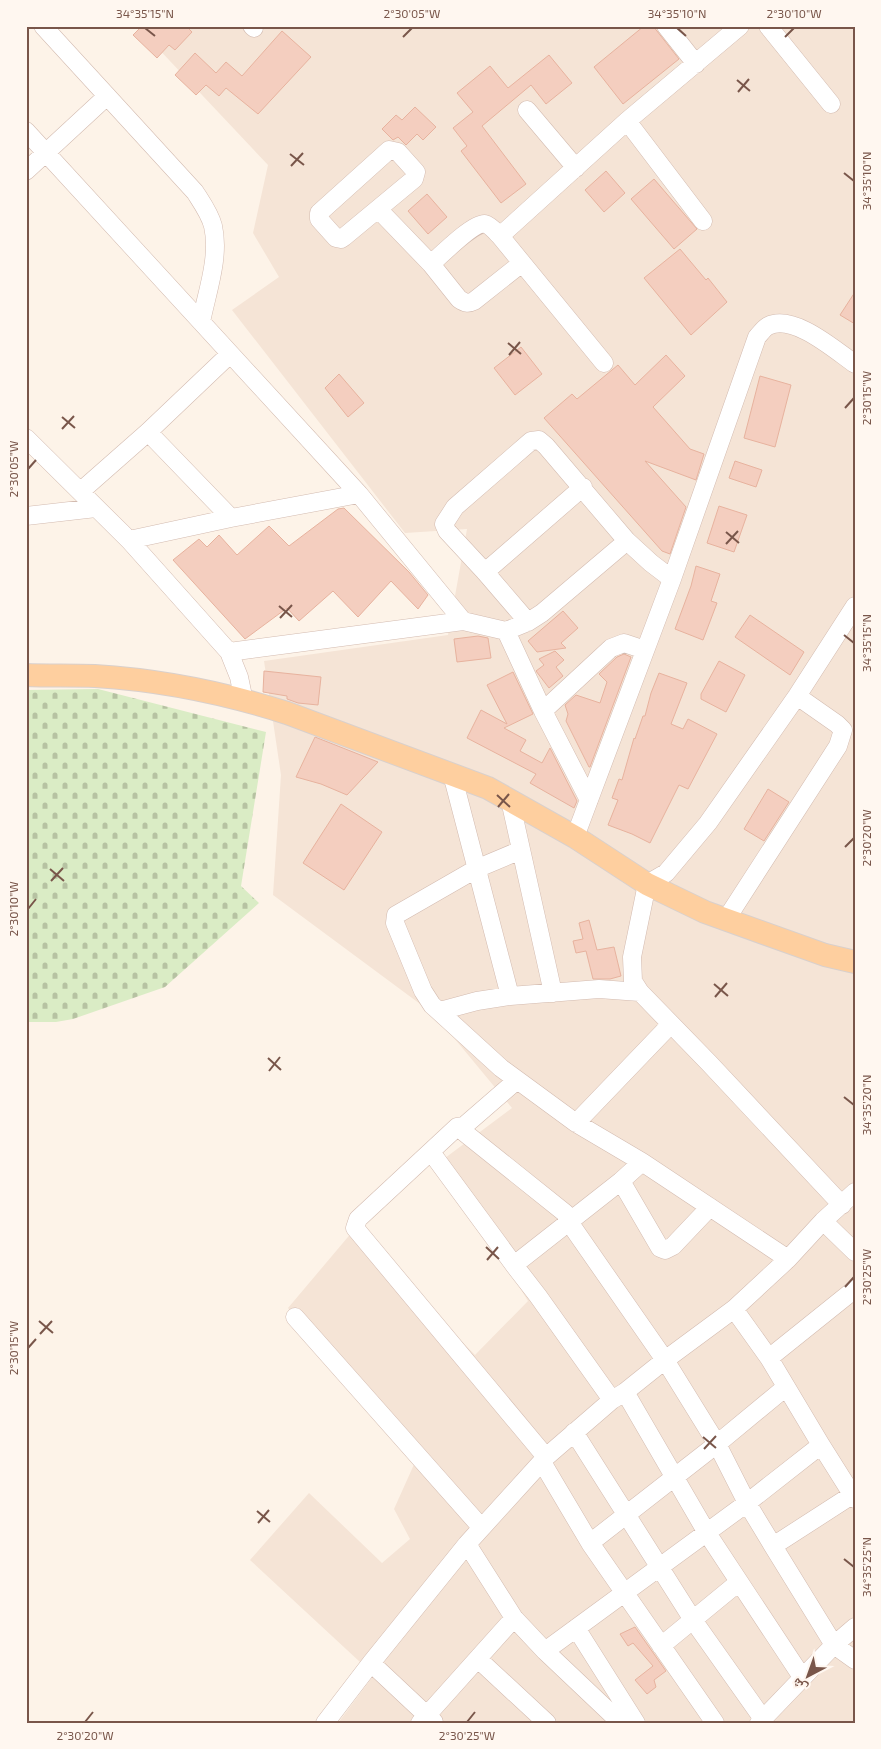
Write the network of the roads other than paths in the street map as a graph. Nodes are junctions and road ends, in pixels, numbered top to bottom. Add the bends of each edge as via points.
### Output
1 (43, 26) edge
2 (666, 26) edge
3 (740, 26) edge
4 (768, 26) edge
5 (696, 64) junction
6 (106, 98) junction
7 (831, 104) dead end
8 (527, 110) dead end
9 (627, 121) junction
10 (26, 131) edge
11 (45, 153) junction
12 (576, 168) junction
13 (26, 171) edge
14 (378, 209) junction
15 (702, 221) dead end
16 (500, 236) junction
17 (522, 263) junction
18 (430, 264) junction
19 (201, 322) junction
20 (230, 354) junction
21 (604, 363) dead end
22 (855, 364) edge
23 (148, 432) junction
24 (26, 438) edge
25 (582, 487) junction
26 (81, 491) junction
27 (359, 494) junction
28 (96, 508) junction
29 (26, 516) edge
30 (231, 518) junction
31 (129, 540) junction
32 (627, 540) junction
33 (485, 572) junction
34 (672, 579) junction
35 (855, 606) edge
36 (463, 621) junction
37 (528, 622) junction
38 (506, 631) junction
39 (645, 650) junction
40 (229, 652) junction
41 (26, 675) edge
42 (797, 696) junction
43 (244, 701) junction
44 (543, 711) junction
45 (452, 774) junction
46 (510, 800) junction
47 (589, 800) junction
48 (575, 837) junction
49 (521, 850) junction
50 (476, 869) junction
51 (647, 884) junction
52 (727, 918) junction
53 (855, 962) edge
54 (640, 992) junction
55 (553, 993) junction
56 (510, 996) junction
57 (440, 1011) junction
58 (671, 1024) junction
59 (517, 1080) junction
60 (576, 1123) junction
61 (464, 1126) junction
62 (431, 1152) junction
63 (642, 1162) junction
64 (621, 1181) junction
65 (855, 1192) edge
66 (842, 1205) junction
67 (710, 1208) junction
68 (823, 1221) junction
69 (569, 1222) junction
70 (855, 1252) edge
71 (788, 1259) junction
72 (514, 1265) junction
73 (855, 1289) edge
74 (734, 1309) junction
75 (295, 1317) dead end
76 (769, 1358) junction
77 (665, 1360) junction
78 (786, 1387) junction
79 (618, 1396) junction
80 (574, 1432) junction
81 (717, 1444) junction
82 (821, 1445) junction
83 (544, 1460) junction
84 (674, 1477) junction
85 (854, 1497) edge
86 (748, 1503) junction
87 (626, 1514) junction
88 (481, 1527) junction
89 (707, 1533) junction
90 (590, 1543) junction
91 (467, 1544) junction
92 (772, 1546) junction
93 (660, 1567) junction
94 (739, 1582) junction
95 (624, 1593) junction
96 (514, 1618) junction
97 (693, 1620) junction
98 (855, 1627) edge
99 (576, 1628) junction
100 (834, 1645) junction
101 (661, 1646) junction
102 (545, 1651) junction
103 (478, 1659) junction
104 (855, 1660) edge
105 (371, 1663) junction
106 (802, 1677) junction
107 (427, 1720) edge
108 (761, 1721) edge
109 (326, 1723) edge
110 (547, 1723) edge
111 (621, 1723) edge
112 (636, 1723) edge
113 (714, 1723) edge

1 - 6 street
2 - 5 street
3 - 5 street
4 - 7 street
5 - 9 street
6 - 11 street
6 - 19 street via 195,192 210,218 215,237 214,258
8 - 12 street
9 - 12 street
9 - 15 street
10 - 11 street
11 - 13 street
11 - 19 street
12 - 16 street
14 - 14 street via 341,239 336,238 318,216 390,150 394,150 416,172 414,179
14 - 18 street
16 - 17 street
16 - 18 street via 482,223
17 - 18 street via 470,303 460,299
17 - 21 street
19 - 20 street
20 - 23 street
20 - 27 street
22 - 34 street via 812,333 787,323 768,326 757,337
23 - 26 street
23 - 30 street
24 - 26 street
25 - 32 street
25 - 33 street
25 - 33 street via 546,446 539,440 530,441 456,507 444,524
26 - 28 street
27 - 30 street
27 - 36 street
28 - 29 street
28 - 31 street
30 - 31 street
31 - 40 street
32 - 34 street
32 - 37 street
33 - 37 street
34 - 39 street
35 - 42 street
36 - 38 street
36 - 40 street
37 - 38 street
38 - 44 street
39 - 44 street via 624,643 611,648
39 - 47 street
40 - 43 street
41 - 43 main road via 95,676 185,686
42 - 51 street via 708,823 666,873
42 - 52 street via 837,724 842,730 841,737
43 - 45 main road via 287,713
44 - 47 street
45 - 46 main road
45 - 50 street
46 - 48 main road
46 - 49 street
47 - 48 street
48 - 51 main road
49 - 50 street
49 - 55 street
50 - 56 street
50 - 57 street via 400,911 394,920 423,991
51 - 52 main road via 705,912
51 - 54 street via 632,957 633,981
52 - 53 main road via 824,955
54 - 55 street via 599,989
54 - 58 street
55 - 56 street
56 - 57 street via 477,1000
57 - 59 street
58 - 60 street
58 - 66 street
59 - 60 street
59 - 61 street
60 - 63 street
61 - 62 street via 457,1127
61 - 69 street via 465,1133 565,1213
62 - 72 street
62 - 83 street via 358,1219 355,1228
63 - 64 street
63 - 67 street
64 - 67 street via 660,1248 665,1250 673,1246
64 - 69 street
65 - 66 street
66 - 68 street
67 - 71 street
68 - 70 street
68 - 71 street
69 - 72 street
69 - 77 street
71 - 74 street
72 - 79 street
73 - 76 street
74 - 76 street
74 - 77 street
75 - 88 street
76 - 78 street
77 - 79 street
77 - 81 street
78 - 81 street
78 - 82 street
79 - 80 street
79 - 84 street
80 - 83 street
80 - 87 street
81 - 84 street
81 - 86 street
82 - 85 street
82 - 86 street
83 - 88 street
83 - 90 street
84 - 87 street
84 - 89 street
85 - 92 street
86 - 89 street
86 - 92 street
87 - 90 street
87 - 93 street
88 - 91 street
89 - 93 street
89 - 94 street
90 - 95 street
91 - 96 street
91 - 105 street
92 - 100 street
93 - 95 street
93 - 97 street
94 - 97 street
94 - 106 street
95 - 99 street
95 - 101 street
96 - 102 street
96 - 103 street
97 - 101 street
97 - 108 street
98 - 100 street
99 - 102 street
99 - 112 street
100 - 104 street
100 - 106 street
101 - 113 street
102 - 111 street
103 - 107 street
103 - 110 street
105 - 107 street
105 - 109 street
106 - 108 street

